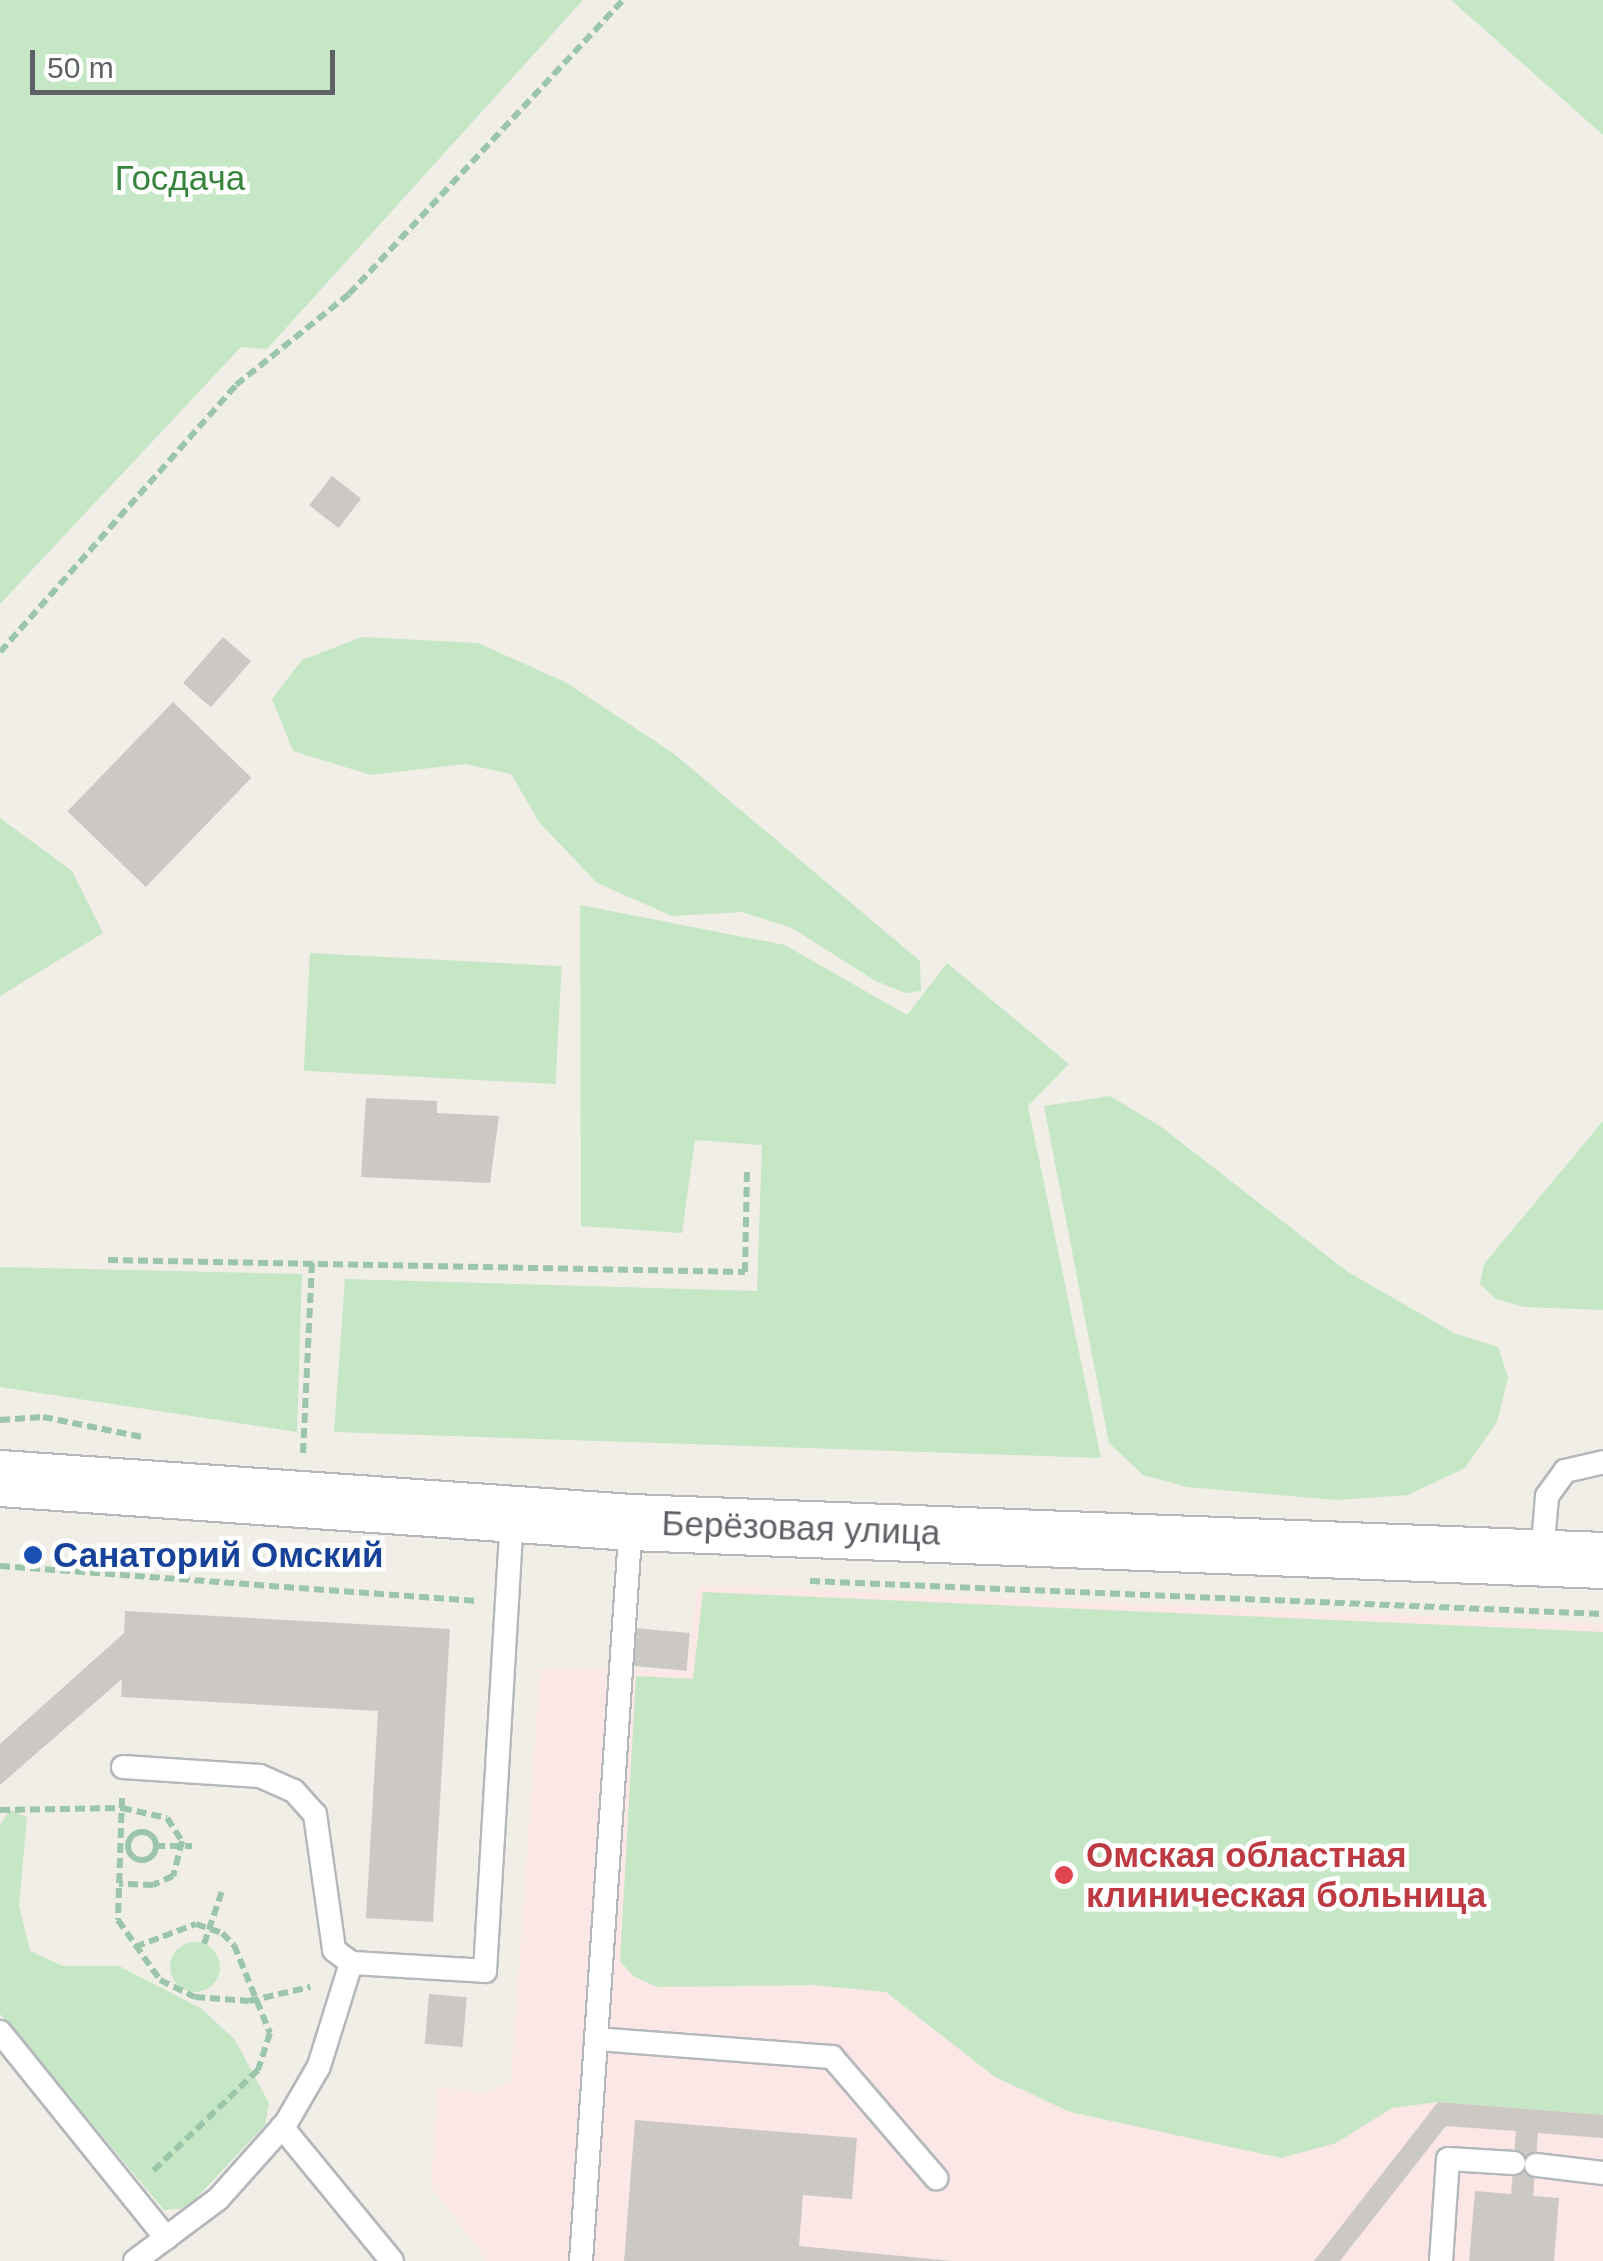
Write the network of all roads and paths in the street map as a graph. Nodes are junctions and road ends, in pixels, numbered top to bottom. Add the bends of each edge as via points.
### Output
1 (624, 0) edge
2 (0, 652) edge
3 (747, 1167) dead end
4 (108, 1260) dead end
5 (312, 1264) junction
6 (0, 1420) edge
7 (116, 1430) dead end
8 (1603, 1462) edge
9 (0, 1478) edge
10 (300, 1499) junction
11 (512, 1514) junction
12 (632, 1522) junction
13 (1542, 1556) junction
14 (1603, 1560) edge
15 (0, 1566) edge
16 (806, 1581) dead end
17 (508, 1586) junction
18 (1603, 1614) edge
19 (123, 1767) joint
20 (122, 1808) junction
21 (0, 1810) edge
22 (124, 1845) junction
23 (155, 1846) junction
24 (182, 1846) junction
25 (192, 1846) dead end
26 (119, 1884) junction
27 (222, 1891) dead end
28 (210, 1926) junction
29 (204, 1944) dead end
30 (134, 1947) junction
31 (347, 1969) junction
32 (258, 2000) junction
33 (0, 2032) edge
34 (596, 2039) junction
35 (282, 2126) junction
36 (1603, 2173) edge
37 (936, 2178) dead end
38 (130, 2193) junction
39 (166, 2238) junction
40 (135, 2261) edge
41 (392, 2261) edge
42 (581, 2261) edge
43 (1441, 2261) edge

1 - 2 path via 349,294 236,385
3 - 5 path via 745,1272
4 - 5 path
5 - 10 path
6 - 7 path via 44,1417
8 - 13 lane via 1564,1471 1547,1496
9 - 10 main road, Берёзовая улица
10 - 11 main road, Берёзовая улица
11 - 12 main road, Берёзовая улица
11 - 17 lane
12 - 13 main road, Берёзовая улица
12 - 34 lane
13 - 14 main road, Берёзовая улица
15 - 17 path via 490,1602
16 - 18 path
17 - 31 lane via 485,1971
19 - 20 path
19 - 31 lane via 260,1776 294,1791 315,1814 334,1950
20 - 21 path
20 - 22 path
20 - 24 path via 167,1818
22 - 23 path via 141,1832
22 - 23 path via 142,1860
22 - 26 path
23 - 24 path
24 - 25 path
24 - 26 path via 178,1866 163,1882
26 - 30 path via 118,1920
27 - 28 path
28 - 29 path
28 - 30 path via 196,1924
28 - 32 path via 234,1945
30 - 32 path via 175,1991
31 - 32 path
31 - 35 lane via 320,2066
32 - 38 path via 270,2045 258,2070
33 - 38 lane
34 - 37 lane via 832,2057
34 - 42 lane
35 - 39 lane via 218,2200
35 - 41 lane
36 - 43 lane via 1448,2159
38 - 39 lane
39 - 40 lane

